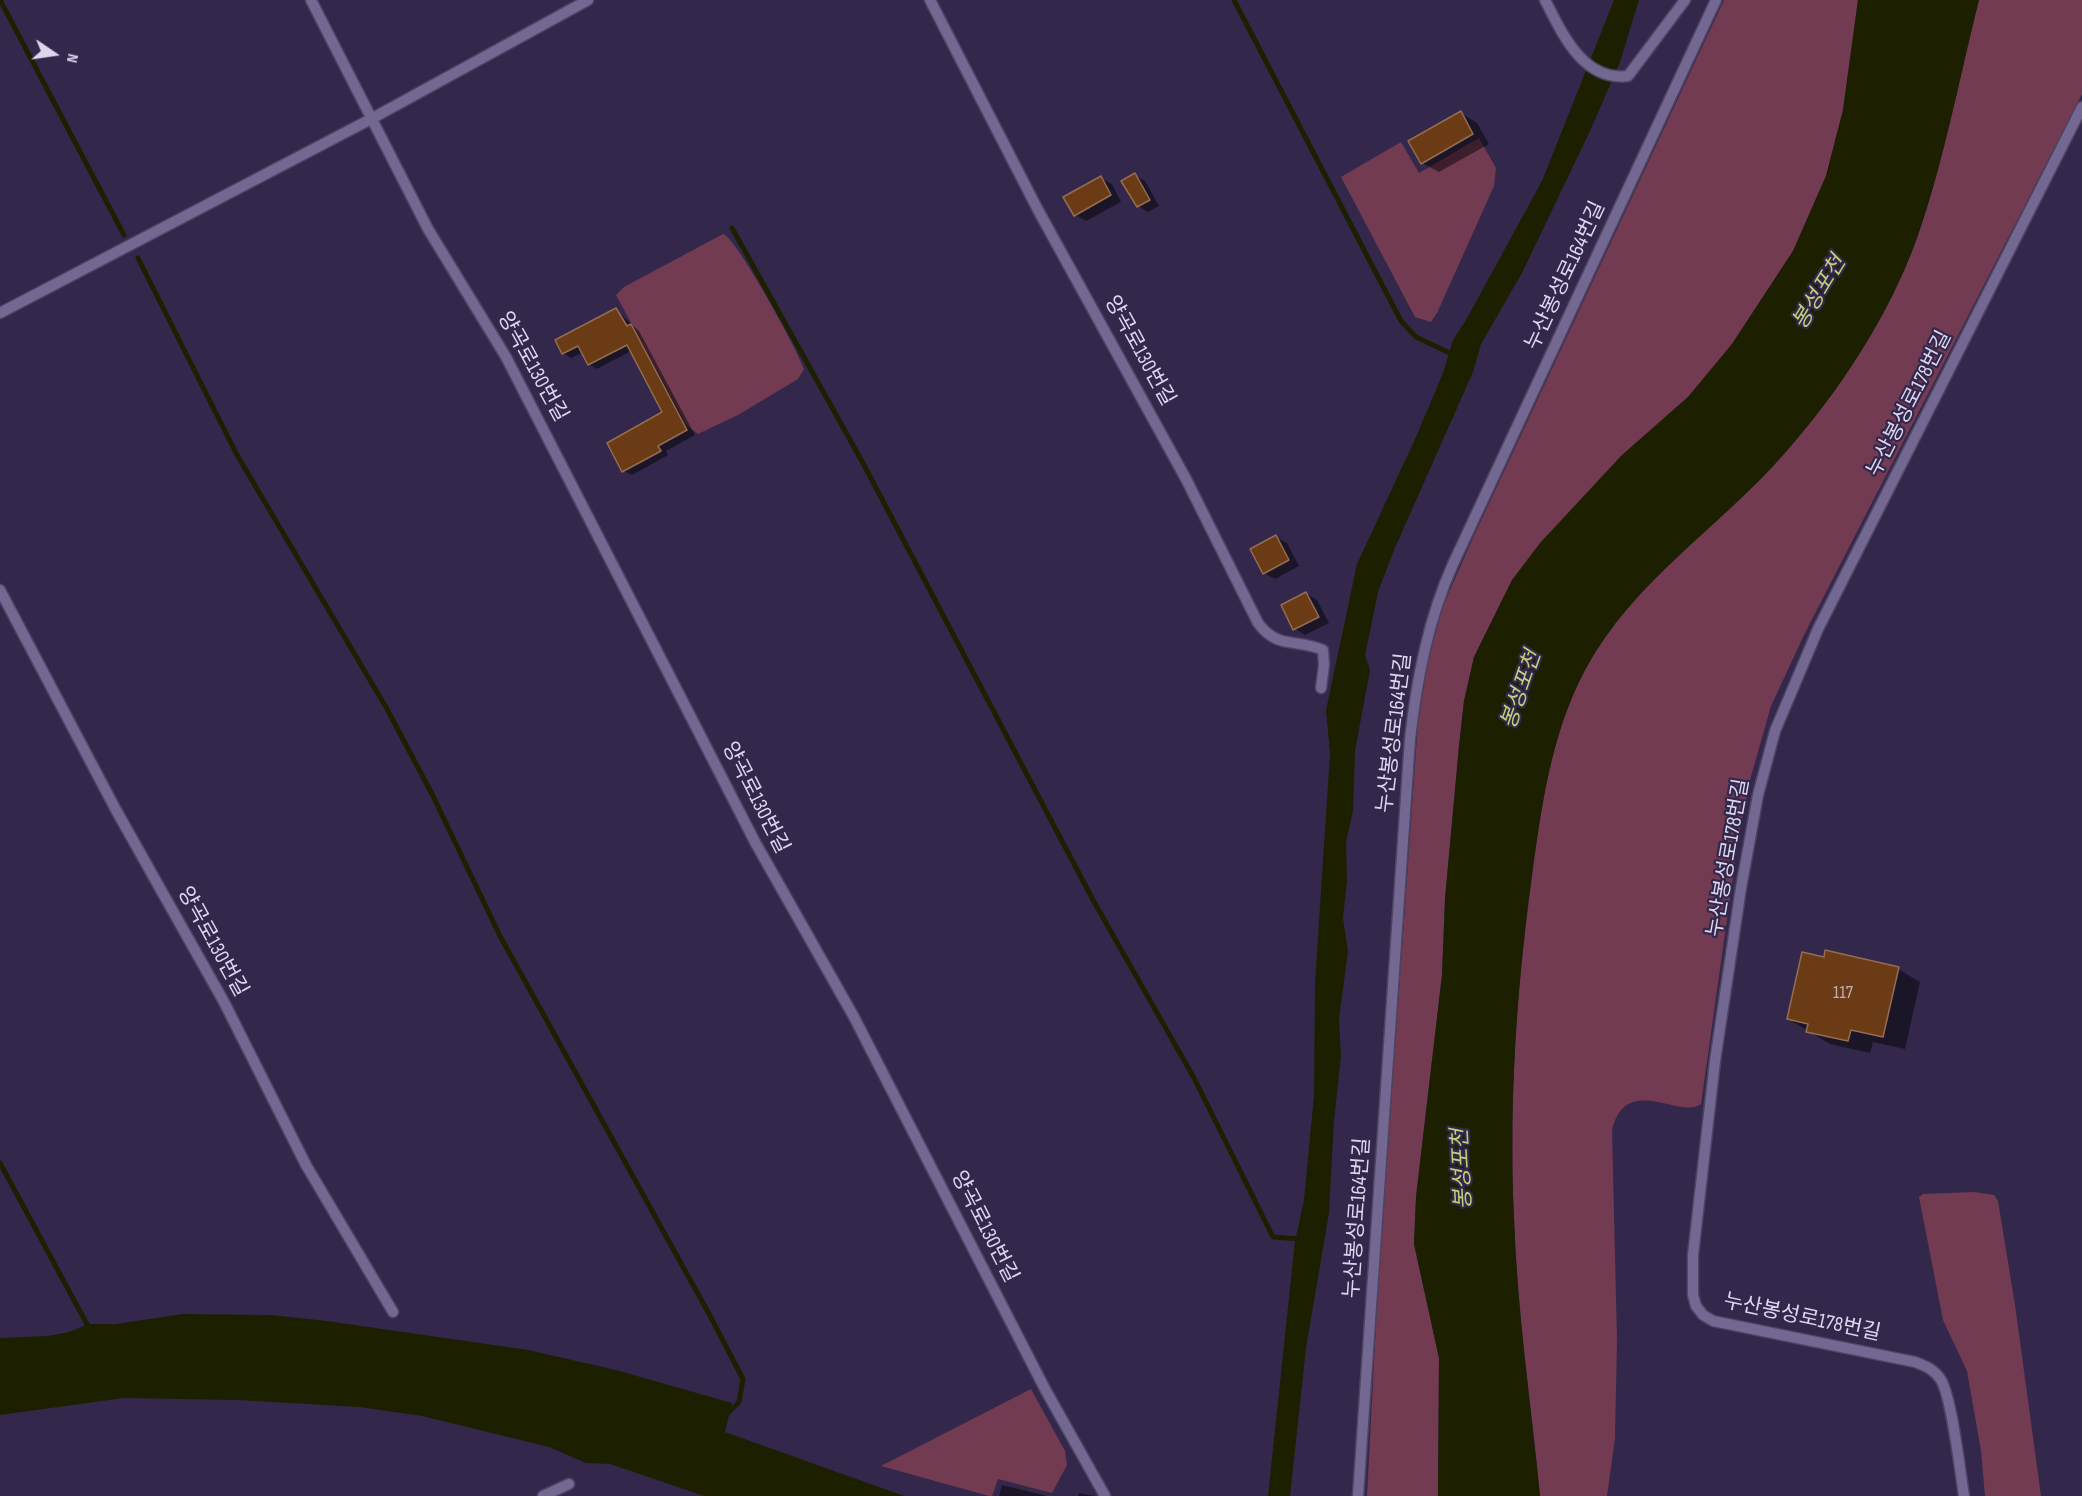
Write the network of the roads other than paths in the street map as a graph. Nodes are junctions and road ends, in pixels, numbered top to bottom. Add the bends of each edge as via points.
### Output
1 (311, 0) edge
2 (588, 0) edge
3 (930, 0) edge
4 (1545, 0) edge
5 (1685, 0) edge
6 (1716, 0) edge
7 (2082, 107) edge
8 (371, 119) junction
9 (0, 313) edge
10 (0, 590) edge
11 (1321, 688) dead end
12 (393, 1312) dead end
13 (569, 1484) dead end
14 (543, 1496) edge
15 (1105, 1496) edge
16 (1358, 1496) edge
17 (1964, 1496) edge

1 - 8 lane, 양곡로130번길
2 - 8 lane
3 - 11 lane, 양곡로130번길 via 1038,210 1186,479 1258,624 1268,637 1323,650
4 - 5 lane via 1574,52 1585,63 1616,78 1628,76
6 - 16 lane, 누산봉성로164번길 via 1453,564 1424,646 1410,739
7 - 17 lane, 누산봉성로178번길 via 1818,629 1775,731 1758,795 1741,888 1715,1061 1694,1255 1696,1306 1713,1320 1915,1362 1935,1372 1943,1382 1948,1402
8 - 9 lane
8 - 15 lane, 양곡로130번길 via 428,229 506,357 755,842 854,1017 1045,1389
10 - 12 lane, 양곡로130번길 via 116,810 213,981 306,1165
13 - 14 lane

